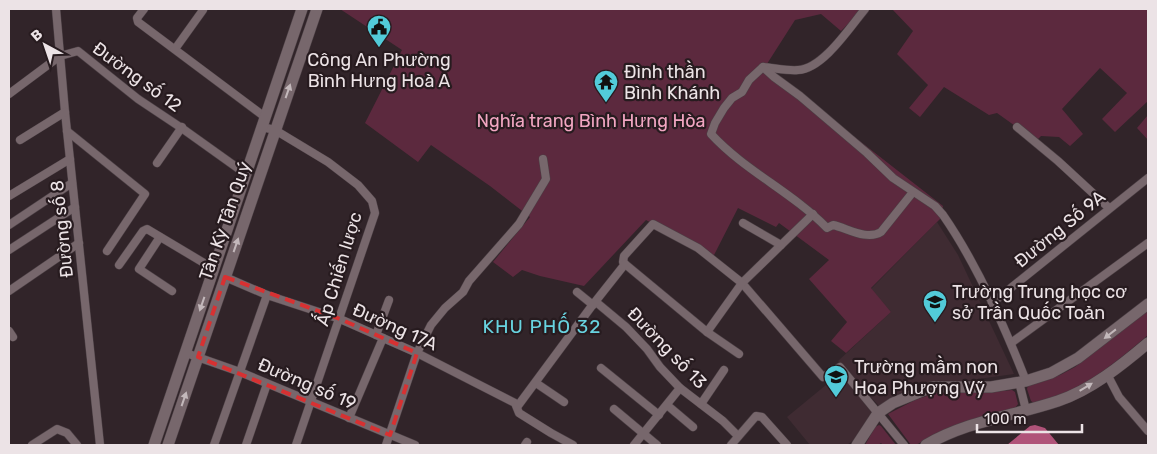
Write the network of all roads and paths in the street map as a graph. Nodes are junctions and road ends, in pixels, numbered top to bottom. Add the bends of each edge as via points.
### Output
1 (56, 9) edge
2 (144, 9) edge
3 (302, 9) edge
4 (316, 9) edge
5 (865, 9) edge
6 (203, 10) edge
7 (175, 49) junction
8 (60, 56) junction
9 (763, 67) junction
10 (9, 94) edge
11 (65, 112) junction
12 (263, 122) junction
13 (182, 128) junction
14 (1017, 128) dead end
15 (275, 130) junction
16 (67, 131) junction
17 (20, 140) dead end
18 (70, 159) junction
19 (543, 159) dead end
20 (157, 163) dead end
21 (246, 174) junction
22 (1148, 178) edge
23 (72, 183) junction
24 (912, 192) junction
25 (9, 196) edge
26 (75, 207) junction
27 (1109, 208) junction
28 (813, 214) junction
29 (743, 223) dead end
30 (9, 225) edge
31 (160, 237) junction
32 (79, 243) junction
33 (1148, 243) edge
34 (781, 245) junction
35 (9, 250) edge
36 (106, 251) dead end
37 (625, 264) junction
38 (119, 265) dead end
39 (214, 269) junction
40 (225, 277) junction
41 (742, 284) junction
42 (9, 291) edge
43 (172, 291) dead end
44 (577, 292) dead end
45 (268, 295) junction
46 (389, 300) dead end
47 (595, 303) junction
48 (992, 303) junction
49 (1148, 304) edge
50 (340, 319) junction
51 (707, 332) junction
52 (379, 336) junction
53 (1148, 342) edge
54 (1011, 343) junction
55 (186, 353) junction
56 (417, 353) junction
57 (739, 354) dead end
58 (198, 357) junction
59 (602, 368) dead end
60 (724, 370) dead end
61 (240, 372) junction
62 (1107, 374) junction
63 (1022, 382) junction
64 (536, 383) junction
65 (267, 384) junction
66 (680, 388) junction
67 (564, 402) dead end
68 (312, 403) junction
69 (701, 404) junction
70 (667, 405) junction
71 (517, 407) junction
72 (614, 410) dead end
73 (1026, 410) junction
74 (878, 413) junction
75 (659, 415) junction
76 (349, 418) junction
77 (693, 427) dead end
78 (1148, 431) edge
79 (644, 433) junction
80 (390, 435) junction
81 (734, 442) edge
82 (32, 445) edge
83 (77, 445) edge
84 (100, 445) edge
85 (154, 445) edge
86 (168, 445) edge
87 (214, 445) edge
88 (246, 445) edge
89 (296, 445) edge
90 (386, 445) edge
91 (415, 445) edge
92 (574, 445) edge
93 (634, 445) edge
94 (657, 445) edge
95 (787, 445) edge
96 (857, 445) edge
97 (904, 445) edge
98 (926, 445) edge

1 - 8 street, Đường số 8
2 - 7 street via 137,18 138,22
3 - 12 main road, Tân Kỳ Tân Quý
15 -> 4 main road, Tân Kỳ Tân Quý
5 - 9 street via 816,65 799,70
6 - 7 street
7 - 12 street
8 - 10 street
8 - 11 street, Đường số 8
8 - 13 street, Đường số 12 via 78,51 138,99
9 - 24 street
9 - 28 street via 724,108 711,134
11 - 16 street, Đường số 8
11 - 17 street
12 - 15 street, Ấp Chiến lược
12 - 21 main road, Tân Kỳ Tân Quý
13 - 20 street
13 - 21 street, Đường số 12
14 - 27 street
40 -> 15 main road, Tân Kỳ Tân Quý
15 - 50 street, Ấp Chiến lược via 328,162 358,185 372,201 375,214
16 - 18 street, Đường số 8
16 - 36 street via 145,194
18 - 23 street, Đường số 8
18 - 25 street
19 - 56 street via 546,179 519,224 469,281 464,292 435,320
21 - 39 main road, Tân Kỳ Tân Quý
22 - 27 street, Đường Số 9A
23 - 26 street, Đường số 8
23 - 30 street
24 - 28 street via 881,232 873,235 867,236 833,224 827,228
24 - 48 street via 943,215 981,278
26 - 32 street, Đường số 8
26 - 35 street
27 - 48 street, Đường Số 9A
28 - 34 street
29 - 34 street
31 - 38 street via 145,229
31 - 39 street
31 - 43 street via 139,269
32 - 42 street
32 - 84 street, Đường số 8
33 - 54 street
34 - 41 street
37 - 41 street via 624,256 653,224 698,248
37 - 47 street
37 - 51 street
39 -> 55 main road, Tân Kỳ Tân Quý
40 - 45 street, Đường 17A
40 - 58 main road, Tân Kỳ Tân Quý
41 - 51 street
41 - 74 street via 824,377 840,367
44 - 47 street, Đường số 13
45 - 50 street, Đường 17A
45 - 61 street
46 - 52 street
47 - 64 street
47 - 66 street, Đường số 13 via 626,326
48 - 54 street
49 -> 63 main road via 1072,362
50 - 52 street, Đường 17A
50 - 68 street, Ấp Chiến lược
51 - 57 street
52 - 56 street, Đường 17A
52 - 76 street
53 - 62 main road
54 - 63 street
55 - 58 street, Đường số 19
55 - 85 main road, Tân Kỳ Tân Quý
56 - 71 street, Đường 17A via 496,392
56 - 80 street
58 - 61 street, Đường số 19
86 -> 58 main road, Tân Kỳ Tân Quý
59 - 75 street
60 - 69 street
61 - 65 street, Đường số 19
61 - 87 street
73 -> 62 main road via 1066,398
62 - 78 street via 1119,398
63 - 73 street
63 - 74 main road via 984,387 927,388
64 - 67 street
64 - 71 street
65 - 68 street, Đường số 19
65 - 88 street
66 - 69 street, Đường số 13
66 - 70 street
68 - 76 street, Đường số 19
68 - 89 street, Ấp Chiến lược
69 - 81 street, Đường số 13 via 723,421
70 - 75 street
70 - 77 street
71 - 92 street, Đường 17A via 519,413
72 - 79 street
73 - 98 main road via 966,426
74 - 96 main road
74 - 97 street
75 - 79 street
76 - 80 street, Đường số 19
79 - 93 street
79 - 94 street
80 - 90 street
80 - 91 street, Đường số 19
81 - 95 street via 756,416 762,417
82 - 83 street via 57,429 67,433

